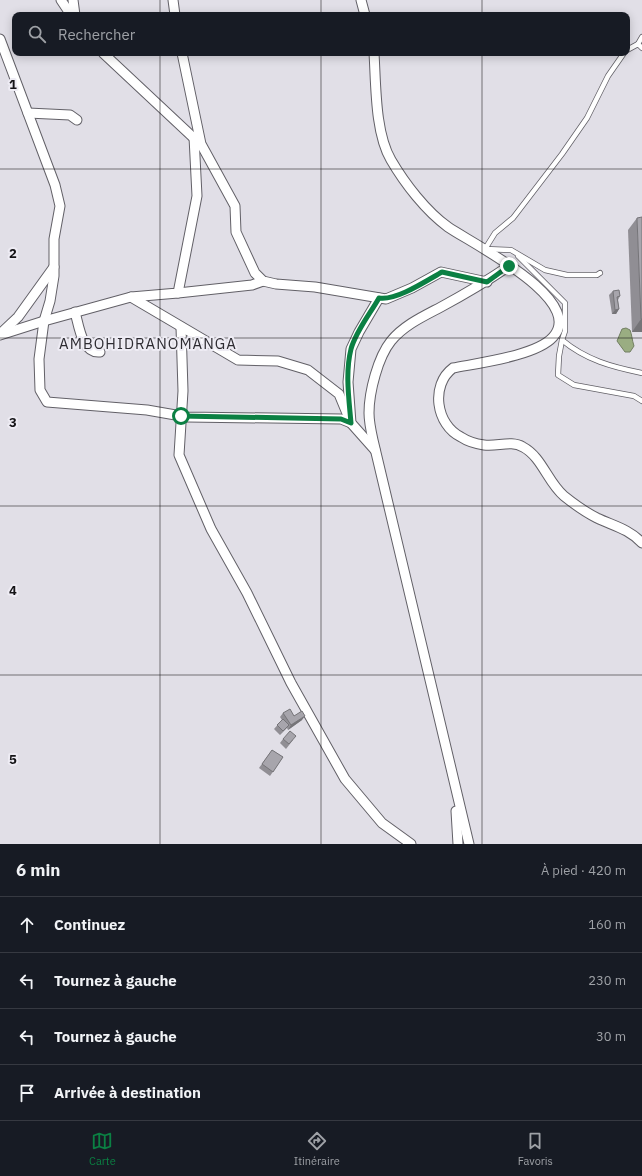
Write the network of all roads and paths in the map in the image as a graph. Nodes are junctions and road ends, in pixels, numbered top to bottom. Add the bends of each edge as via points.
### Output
1 (61, 0) edge
2 (74, 0) edge
3 (173, 0) edge
4 (361, 0) edge
5 (69, 12) edge
6 (75, 12) edge
7 (175, 12) edge
8 (364, 12) edge
9 (642, 37) edge
10 (0, 39) edge
11 (640, 46) edge
12 (630, 49) edge
13 (106, 56) edge
14 (183, 56) edge
15 (374, 56) edge
16 (622, 56) edge
17 (28, 113) junction
18 (77, 120) dead end
19 (194, 137) junction
20 (201, 144) junction
21 (485, 249) junction
22 (511, 250) junction
23 (509, 266) junction
24 (54, 267) junction
25 (600, 273) dead end
26 (263, 281) junction
27 (487, 282) junction
28 (178, 293) junction
29 (131, 297) junction
30 (379, 298) junction
31 (75, 312) junction
32 (44, 320) junction
33 (181, 327) junction
34 (0, 335) edge
35 (562, 340) junction
36 (100, 352) dead end
37 (642, 373) edge
38 (642, 401) edge
39 (181, 416) junction
40 (351, 423) junction
41 (376, 451) junction
42 (642, 543) edge
43 (455, 790) junction
44 (411, 844) edge
45 (458, 844) edge
46 (469, 844) edge

1 - 5 street
2 - 6 street
3 - 7 street
4 - 8 street
9 - 11 lane
10 - 17 street
11 - 12 lane
13 - 19 street
14 - 20 street
15 - 21 street via 379,119 390,160 411,189 448,227
16 - 21 lane via 608,76 587,118 562,154 512,218 495,233
17 - 18 street via 70,115
17 - 24 street via 55,185 60,206 54,239
19 - 20 street
19 - 28 street via 197,196
20 - 26 street via 234,206 236,232 255,273
21 - 22 lane
21 - 23 street
22 - 25 lane via 545,270 567,275
22 - 35 lane via 565,303 565,331
23 - 27 street
23 - 42 street via 538,288 555,307 559,317 557,332 546,343 529,350 452,368 440,384 439,403 445,424 461,437 477,443 511,444 530,451 563,494 597,518 633,534
24 - 32 street via 50,301
24 - 34 street via 18,317
26 - 28 street via 252,286
26 - 30 street
27 - 30 street via 442,272 393,297
27 - 41 street via 408,325 391,341 375,376 371,394 369,413
28 - 29 street
29 - 31 street
29 - 33 street
30 - 40 street via 351,349 348,382
31 - 32 street
31 - 36 street via 88,349
32 - 34 street
32 - 39 street via 39,359 40,390 47,402 147,410
33 - 39 street
33 - 40 street via 238,360 278,362 308,370 339,394
35 - 37 lane via 590,359 619,369
35 - 38 lane via 558,356 558,375 574,385 634,396
39 - 40 street via 341,419
39 - 44 street via 179,455 212,529 291,683 345,779 382,823
40 - 41 street
41 - 43 street
43 - 45 street
43 - 46 street

